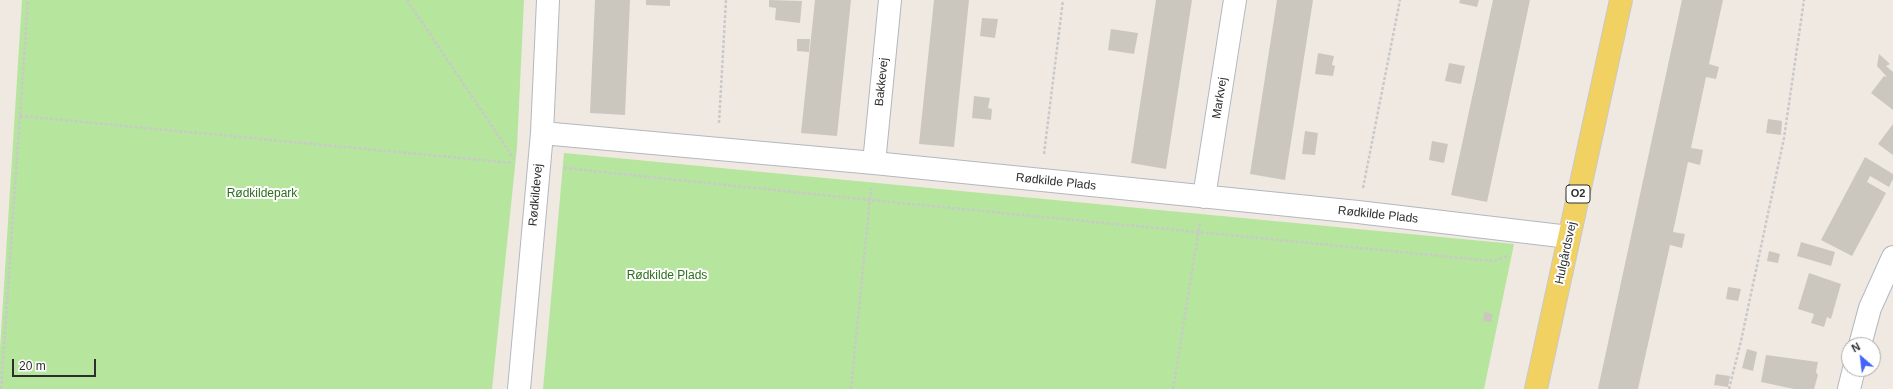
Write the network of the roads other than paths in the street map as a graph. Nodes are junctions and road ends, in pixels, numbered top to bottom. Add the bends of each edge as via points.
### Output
1 (548, 0) edge
2 (890, 0) edge
3 (1235, 0) edge
4 (1621, 0) edge
5 (542, 133) junction
6 (874, 163) junction
7 (1204, 197) junction
8 (1569, 237) junction
9 (1893, 257) edge
10 (1862, 337) edge
11 (1852, 377) edge
12 (519, 389) edge
13 (1536, 389) edge
14 (1849, 389) edge

1 - 5 street, Rødkildevej
2 - 6 street, Bakkevej
3 - 7 street, Markvej
4 - 8 main road, Hulgårdsvej / O2
5 - 6 street, Rødkilde Plads
5 - 12 street, Rødkildevej
6 - 7 street, Rødkilde Plads
7 - 8 street, Rødkilde Plads
8 - 13 main road, Hulgårdsvej / O2
9 - 10 street via 1870,308
11 - 14 street

